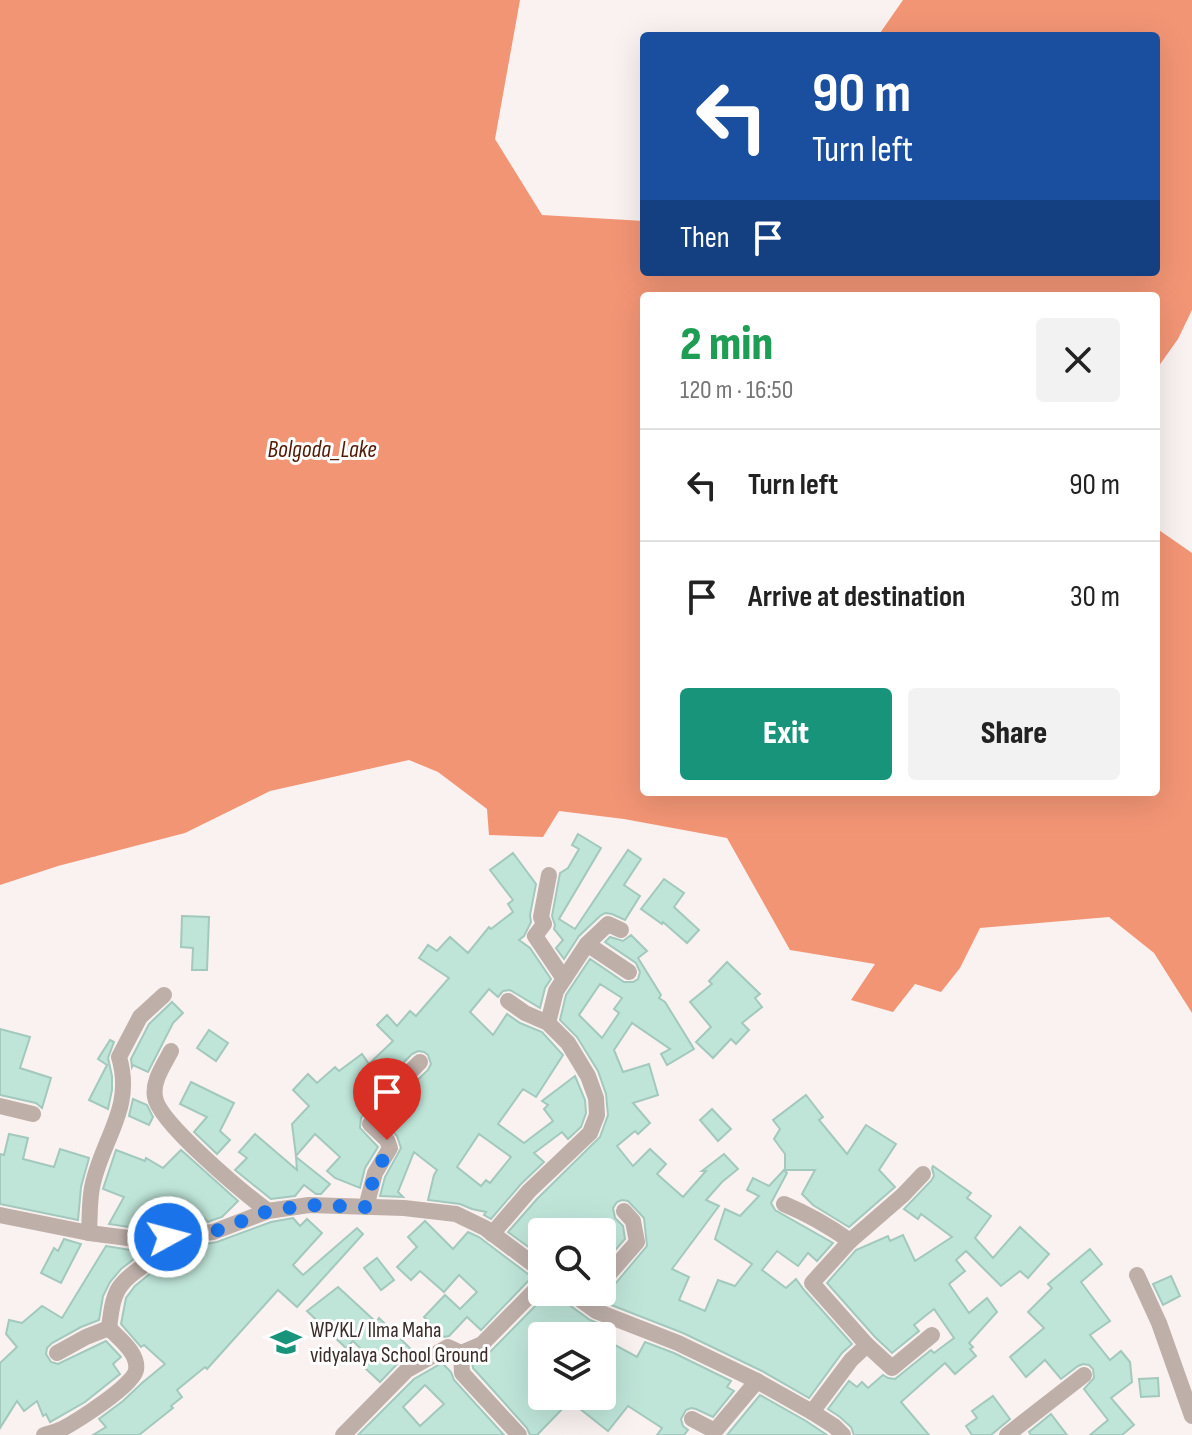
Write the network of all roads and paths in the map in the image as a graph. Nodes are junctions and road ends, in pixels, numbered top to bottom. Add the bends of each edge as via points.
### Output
1 (549, 875) dead end
2 (621, 930) dead end
3 (587, 944) junction
4 (629, 972) dead end
5 (564, 979) junction
6 (164, 995) dead end
7 (508, 1001) dead end
8 (548, 1023) junction
9 (171, 1051) dead end
10 (420, 1062) dead end
11 (0, 1106) edge
12 (33, 1114) dead end
13 (923, 1174) dead end
14 (784, 1204) dead end
15 (366, 1207) junction
16 (268, 1211) junction
17 (624, 1211) dead end
18 (0, 1215) edge
19 (89, 1233) junction
20 (492, 1234) junction
21 (168, 1237) junction
22 (850, 1241) junction
23 (528, 1261) edge
24 (616, 1266) edge
25 (1137, 1275) dead end
26 (528, 1297) edge
27 (594, 1306) edge
28 (109, 1328) junction
29 (932, 1335) dead end
30 (867, 1345) junction
31 (57, 1353) dead end
32 (461, 1353) junction
33 (1084, 1375) dead end
34 (757, 1381) junction
35 (812, 1412) junction
36 (1192, 1416) edge
37 (692, 1419) dead end
38 (1016, 1433) edge
39 (44, 1435) edge
40 (343, 1435) edge
41 (519, 1435) edge
42 (843, 1435) edge

1 - 5 street via 544,924 535,936
2 - 3 street via 608,924
3 - 4 street
3 - 5 street
5 - 8 street
6 - 19 street via 140,1017 119,1057 124,1097 92,1185
7 - 8 street
8 - 20 street via 588,1076 597,1115 590,1133
9 - 16 street via 157,1076 158,1109 210,1163
10 - 15 street via 370,1124 390,1148 375,1173
11 - 12 street
13 - 22 street
14 - 22 street
15 - 16 street via 309,1205
15 - 20 street via 456,1214
16 - 21 street via 213,1232
17 - 24 street via 633,1221 637,1242
18 - 19 street
19 - 21 street via 144,1240
20 - 23 street
21 - 28 street via 165,1248 120,1285
22 - 30 street via 812,1283
25 - 36 street
26 - 32 street via 482,1344
27 - 34 street
28 - 31 street
28 - 39 street via 134,1356 137,1369 132,1380 86,1415
29 - 30 street via 892,1368
30 - 35 street
32 - 40 street via 448,1347 407,1370
32 - 41 street via 462,1373
33 - 38 street
34 - 35 street
34 - 37 street via 715,1431
35 - 42 street

